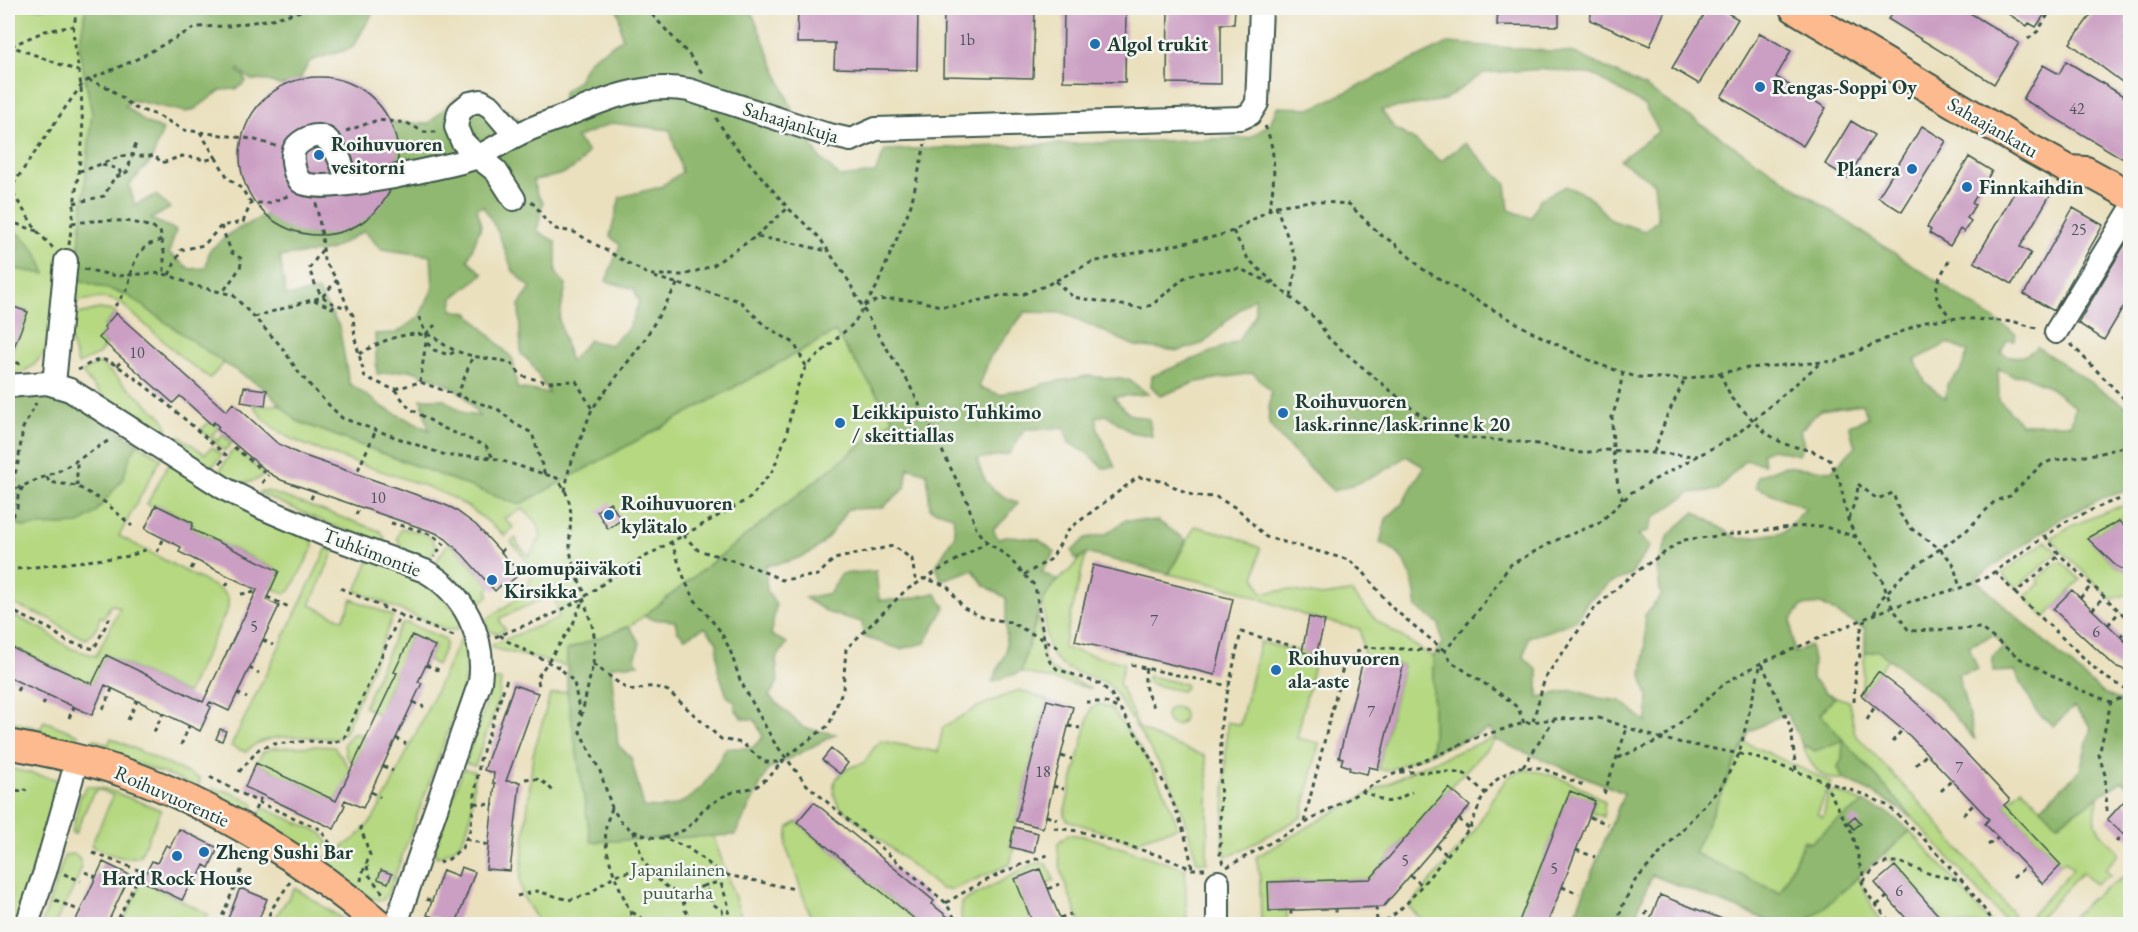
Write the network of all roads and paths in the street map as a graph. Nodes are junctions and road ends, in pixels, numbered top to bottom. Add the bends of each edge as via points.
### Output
1 (77, 8) edge
2 (312, 8) edge
3 (646, 8) edge
4 (1261, 8) edge
5 (1794, 8) edge
6 (2052, 8) edge
7 (74, 26) junction
8 (2028, 39) dead end
9 (9, 46) edge
10 (78, 71) junction
11 (88, 80) junction
12 (81, 86) junction
13 (709, 97) junction
14 (1262, 119) dead end
15 (200, 132) junction
16 (459, 134) junction
17 (516, 135) junction
18 (307, 141) junction
19 (925, 141) dead end
20 (136, 143) dead end
21 (132, 155) junction
22 (478, 157) junction
23 (216, 158) junction
24 (102, 165) junction
25 (111, 168) junction
26 (78, 171) junction
27 (121, 175) junction
28 (114, 178) junction
29 (348, 183) junction
30 (315, 186) junction
31 (8, 189) edge
32 (514, 199) joint
33 (74, 203) junction
34 (251, 203) junction
35 (1276, 206) junction
36 (2130, 207) edge
37 (788, 208) junction
38 (1269, 210) junction
39 (8, 221) edge
40 (72, 223) junction
41 (220, 226) junction
42 (37, 231) junction
43 (1233, 231) junction
44 (755, 237) junction
45 (162, 240) junction
46 (323, 249) junction
47 (829, 252) junction
48 (66, 261) junction
49 (1949, 261) dead end
50 (131, 275) junction
51 (166, 275) junction
52 (650, 275) junction
53 (337, 280) junction
54 (1055, 281) junction
55 (678, 283) junction
56 (1276, 285) junction
57 (223, 292) junction
58 (322, 297) junction
59 (1291, 298) junction
60 (314, 299) junction
61 (337, 305) junction
62 (115, 306) dead end
63 (864, 306) junction
64 (348, 308) junction
65 (254, 317) junction
66 (419, 317) dead end
67 (1950, 319) junction
68 (435, 325) dead end
69 (2056, 332) junction
70 (426, 334) junction
71 (426, 342) junction
72 (454, 352) junction
73 (359, 354) junction
74 (473, 355) junction
75 (123, 359) dead end
76 (1820, 363) junction
77 (117, 366) junction
78 (806, 366) junction
79 (78, 370) dead end
80 (1623, 372) junction
81 (1720, 373) junction
82 (1684, 380) junction
83 (420, 382) junction
84 (50, 383) junction
85 (8, 386) edge
86 (154, 387) dead end
87 (395, 390) junction
88 (150, 391) junction
89 (457, 397) junction
90 (2130, 405) edge
91 (592, 410) junction
92 (1754, 420) junction
93 (126, 426) junction
94 (376, 430) junction
95 (2130, 445) edge
96 (1613, 451) junction
97 (1654, 453) junction
98 (226, 455) junction
99 (1698, 456) junction
100 (493, 458) junction
101 (77, 460) junction
102 (358, 470) dead end
103 (214, 472) dead end
104 (545, 475) junction
105 (47, 477) junction
106 (262, 483) dead end
107 (24, 484) junction
108 (77, 486) junction
109 (9, 491) edge
110 (314, 491) dead end
111 (565, 493) junction
112 (2130, 496) edge
113 (311, 499) dead end
114 (1623, 501) junction
115 (359, 507) dead end
116 (356, 515) dead end
117 (1848, 520) junction
118 (391, 523) dead end
119 (8, 524) edge
120 (132, 526) dead end
121 (683, 535) junction
122 (2045, 536) junction
123 (1856, 537) junction
124 (164, 538) dead end
125 (446, 539) dead end
126 (671, 541) junction
127 (987, 542) junction
128 (443, 544) junction
129 (506, 546) dead end
130 (150, 548) dead end
131 (1940, 549) junction
132 (157, 552) dead end
133 (501, 552) dead end
134 (2060, 555) junction
135 (196, 560) dead end
136 (430, 564) dead end
137 (191, 569) dead end
138 (8, 570) edge
139 (1995, 571) junction
140 (1024, 575) junction
141 (231, 577) dead end
142 (2092, 585) junction
143 (226, 586) dead end
144 (340, 588) dead end
145 (1960, 588) junction
146 (256, 592) dead end
147 (1887, 593) junction
148 (2016, 593) junction
149 (241, 594) dead end
150 (2104, 596) junction
151 (267, 597) dead end
152 (585, 597) junction
153 (2080, 598) dead end
154 (1892, 607) junction
155 (291, 608) dead end
156 (8, 609) edge
157 (2092, 610) dead end
158 (2120, 611) junction
159 (400, 615) junction
160 (1874, 616) junction
161 (110, 617) dead end
162 (1865, 620) junction
163 (2130, 623) edge
164 (2108, 625) dead end
165 (500, 635) junction
166 (456, 637) dead end
167 (2120, 637) dead end
168 (488, 639) dead end
169 (263, 640) dead end
170 (1044, 640) junction
171 (273, 645) dead end
172 (1297, 647) dead end
173 (1059, 648) dead end
174 (1445, 651) junction
175 (548, 662) junction
176 (1761, 663) junction
177 (593, 664) junction
178 (426, 665) dead end
179 (1131, 665) dead end
180 (249, 668) dead end
181 (1146, 668) junction
182 (441, 671) dead end
183 (259, 673) dead end
184 (508, 676) dead end
185 (21, 683) dead end
186 (539, 685) dead end
187 (1229, 686) junction
188 (112, 689) dead end
189 (17, 691) dead end
190 (237, 693) dead end
191 (2130, 693) edge
192 (48, 695) dead end
193 (247, 698) dead end
194 (501, 700) junction
195 (137, 701) dead end
196 (413, 702) dead end
197 (508, 702) dead end
198 (1086, 702) dead end
199 (1854, 702) dead end
200 (2111, 702) junction
201 (43, 705) dead end
202 (1875, 706) dead end
203 (74, 707) dead end
204 (424, 707) dead end
205 (1155, 708) dead end
206 (103, 709) dead end
207 (1120, 710) junction
208 (163, 713) dead end
209 (69, 718) dead end
210 (581, 718) junction
211 (1554, 719) junction
212 (128, 720) dead end
213 (1867, 720) dead end
214 (1533, 721) junction
215 (1524, 723) junction
216 (189, 726) dead end
217 (1068, 726) dead end
218 (1627, 728) junction
219 (1080, 729) dead end
220 (1903, 729) dead end
221 (154, 732) dead end
222 (396, 738) dead end
223 (1662, 739) junction
224 (487, 740) junction
225 (494, 742) dead end
226 (1892, 742) dead end
227 (8, 744) edge
228 (406, 744) dead end
229 (181, 745) dead end
230 (1739, 754) junction
231 (1927, 754) dead end
232 (1061, 756) dead end
233 (786, 757) junction
234 (1618, 758) junction
235 (1072, 759) dead end
236 (77, 760) junction
237 (784, 762) dead end
238 (1916, 765) dead end
239 (383, 766) dead end
240 (1523, 767) junction
241 (393, 771) dead end
242 (1796, 771) junction
243 (239, 772) dead end
244 (1398, 772) junction
245 (210, 777) dead end
246 (525, 778) dead end
247 (1952, 780) dead end
248 (1824, 782) junction
249 (1583, 785) dead end
250 (1053, 786) dead end
251 (8, 788) edge
252 (26, 789) dead end
253 (1064, 789) dead end
254 (1361, 791) junction
255 (1941, 791) dead end
256 (371, 792) dead end
257 (1412, 792) dead end
258 (555, 793) dead end
259 (1485, 793) junction
260 (1604, 794) dead end
261 (262, 795) dead end
262 (380, 797) dead end
263 (258, 802) junction
264 (475, 803) junction
265 (829, 804) junction
266 (1974, 804) dead end
267 (494, 805) dead end
268 (612, 808) junction
269 (824, 810) dead end
270 (254, 811) dead end
271 (2107, 811) dead end
272 (297, 812) dead end
273 (1963, 815) dead end
274 (1046, 816) dead end
275 (1590, 817) dead end
276 (294, 818) junction
277 (1057, 819) dead end
278 (1459, 819) dead end
279 (1304, 822) junction
280 (322, 824) dead end
281 (853, 824) junction
282 (1608, 824) dead end
283 (360, 826) dead end
284 (1054, 828) dead end
285 (320, 829) junction
286 (1469, 829) junction
287 (848, 830) dead end
288 (633, 831) junction
289 (2123, 834) dead end
290 (664, 838) junction
291 (1998, 838) dead end
292 (466, 839) junction
293 (2116, 841) dead end
294 (488, 845) dead end
295 (877, 845) junction
296 (1436, 845) dead end
297 (1988, 845) dead end
298 (332, 846) dead end
299 (872, 850) dead end
300 (1576, 850) dead end
301 (93, 853) dead end
302 (1048, 855) dead end
303 (1447, 855) junction
304 (1595, 856) dead end
305 (439, 863) dead end
306 (900, 865) junction
307 (243, 866) dead end
308 (2025, 867) dead end
309 (896, 870) dead end
310 (57, 871) dead end
311 (85, 872) dead end
312 (654, 873) junction
313 (717, 873) junction
314 (1220, 873) junction
315 (615, 875) junction
316 (1410, 875) dead end
317 (96, 877) dead end
318 (293, 878) dead end
319 (2013, 878) dead end
320 (81, 881) dead end
321 (1962, 881) junction
322 (720, 882) junction
323 (1862, 882) junction
324 (1059, 884) dead end
325 (1422, 885) junction
326 (703, 886) junction
327 (924, 886) junction
328 (1562, 887) dead end
329 (795, 889) dead end
330 (920, 889) dead end
331 (1048, 889) dead end
332 (1579, 894) dead end
333 (682, 895) junction
334 (517, 896) dead end
335 (48, 897) dead end
336 (1887, 897) dead end
337 (426, 898) dead end
338 (432, 901) dead end
339 (946, 903) junction
340 (1876, 905) junction
341 (1376, 907) dead end
342 (1336, 908) dead end
343 (81, 910) dead end
344 (1291, 910) dead end
345 (383, 911) edge
346 (630, 911) junction
347 (1647, 911) dead end
348 (1071, 914) dead end
349 (1060, 918) dead end
350 (1549, 920) dead end
351 (1377, 922) junction
352 (27, 924) edge
353 (116, 924) edge
354 (219, 924) edge
355 (266, 924) edge
356 (396, 924) edge
357 (634, 924) edge
358 (651, 924) edge
359 (695, 924) edge
360 (726, 924) edge
361 (956, 924) edge
362 (1218, 924) edge
363 (1291, 924) edge
364 (1336, 924) edge
365 (1368, 924) edge
366 (1562, 924) edge
367 (1617, 924) edge
368 (1645, 924) edge
369 (1892, 924) edge
370 (1994, 924) edge

1 - 7 path
2 - 11 path via 272,19 196,27
3 - 13 path via 704,75
4 - 13 street, Sahaajankuja via 1257,103 1250,114 1241,118 876,129 851,140
5 - 36 main road, Sahaajankatu via 2069,170 2078,184
6 - 8 path via 2038,31
7 - 9 path via 45,31
7 - 10 path
9 - 10 path
10 - 12 path
11 - 12 path
11 - 15 path via 109,88 135,108 184,130
12 - 26 path via 83,136
12 - 31 path
13 - 17 street, Sahaajankuja via 671,87 635,91
13 - 37 path via 718,124
14 - 38 path via 1270,136 1273,166
15 - 18 path via 275,146
15 - 23 path
16 - 17 street via 459,112 481,101
16 - 18 path via 424,132 406,123 378,120
16 - 22 street
17 - 22 street, Sahaajankuja
18 - 29 street via 328,140 336,148
18 - 30 street via 292,154 294,173 302,183
19 - 63 path via 911,205 876,288
20 - 21 path
21 - 23 path via 154,155 162,163 182,156
21 - 24 path
21 - 27 path via 127,172
22 - 29 street, Sahaajankuja
22 - 32 street via 496,171
23 - 34 path
24 - 25 path
24 - 26 path
25 - 27 path via 119,169
25 - 28 path
26 - 33 path
27 - 28 path
28 - 33 path via 104,196
29 - 30 street, Sahaajankuja
30 - 34 path via 268,202
30 - 46 path
31 - 42 path
32 - 52 path via 525,198 556,229 574,232
33 - 40 path
34 - 41 path via 243,222
35 - 38 path
35 - 59 path via 1297,262
35 - 80 path via 1311,201 1349,204 1424,270 1534,333
36 - 69 street
37 - 44 path
37 - 47 path
38 - 43 path
39 - 42 path
40 - 45 path via 131,221 160,231
40 - 48 path
41 - 51 path via 204,245 181,250
41 - 57 path via 232,253 242,259
42 - 48 path
43 - 54 path via 1092,262
43 - 56 path via 1248,259
44 - 47 path
44 - 52 path via 712,266 684,275
45 - 50 path via 147,244
45 - 51 path
46 - 53 path via 324,260
46 - 58 path via 309,269
47 - 63 path
48 - 50 path via 84,270
48 - 84 street
49 - 67 path via 1936,291
50 - 51 path
50 - 62 path via 128,288
51 - 57 path
52 - 55 path
53 - 58 path
53 - 64 path
54 - 56 path via 1073,297 1141,308 1152,305 1194,274 1240,269
54 - 63 path via 1023,294 956,306 894,299
55 - 78 path via 740,301 764,325 794,343
55 - 91 path via 643,342
56 - 59 path
57 - 65 path via 233,295
58 - 60 path
58 - 61 path
59 - 96 path via 1317,320 1330,340 1416,412 1458,437 1581,453
60 - 61 path via 332,308
60 - 65 path
61 - 64 path
63 - 78 path via 854,322
63 - 127 path via 908,380 967,501 976,528
64 - 73 path via 353,315
65 - 94 path via 299,373 342,417
66 - 70 path
67 - 69 path via 2015,321
67 - 76 path via 1926,321 1836,361
68 - 70 path
69 - 90 path
70 - 71 path
70 - 72 path
70 - 73 path via 385,339
71 - 72 path via 434,350 449,355
71 - 83 path
72 - 74 path
73 - 87 path via 365,377
74 - 89 path
74 - 91 path via 510,362 522,376 546,382 576,381
75 - 77 path
76 - 81 path
76 - 92 path
77 - 79 path via 100,360
77 - 88 path
78 - 121 path via 773,470 750,498
80 - 82 path via 1636,377
80 - 96 path via 1612,417
81 - 82 path
81 - 92 path via 1731,399
82 - 97 path
83 - 87 path
83 - 89 path
84 - 85 street
84 - 93 street, Tuhkimontie via 70,390
84 - 109 path via 22,428 18,463
86 - 88 path
87 - 100 path via 409,408 486,446
88 - 98 path
89 - 104 path via 499,410 532,434
91 - 111 path via 568,469
92 - 99 path
92 - 117 path via 1784,444 1830,460 1840,482
93 - 101 path
93 - 356 street, Tuhkimontie via 227,490 265,509 434,576 456,597 470,618 479,644 480,682
94 - 100 path via 448,456
94 - 102 path
95 - 131 path via 2049,461
96 - 97 path
96 - 114 path
97 - 99 path
98 - 103 path
98 - 106 path via 235,447 268,474
99 - 114 path via 1632,492
100 - 104 path
101 - 105 path
101 - 108 path
104 - 111 path via 557,478
105 - 107 path
105 - 108 path via 49,482
107 - 109 path
107 - 119 path
108 - 120 path via 106,502
110 - 113 path
111 - 152 path via 571,506 571,555
112 - 122 path via 2067,521
114 - 174 path via 1599,523 1510,565
115 - 116 path
117 - 123 path
117 - 131 path via 1858,484 1877,499 1893,493 1900,514 1912,529
118 - 128 path via 429,534
121 - 126 path
121 - 170 path via 698,550 782,580 818,574 834,559 893,546 912,559 915,578 947,586 964,608 984,618 1010,622
122 - 134 path
122 - 139 path
123 - 147 path via 1876,565
123 - 214 path via 1822,526 1683,540 1630,576 1593,610 1545,678
124 - 132 path
125 - 128 path
126 - 152 path
126 - 233 path via 695,600 721,632 740,680
127 - 140 path
127 - 233 path via 906,590 846,649 843,689 829,725
128 - 136 path
129 - 133 path
130 - 138 path via 130,556
131 - 145 path via 1953,563
131 - 147 path via 1904,574
134 - 142 path
134 - 148 path
135 - 137 path
139 - 145 path
139 - 148 path
140 - 170 path via 1035,586
140 - 174 path via 1051,559 1069,529 1138,477 1162,481 1194,496 1216,497 1238,508 1266,537 1349,561 1365,574 1391,607
141 - 143 path
142 - 150 path
142 - 153 path
144 - 159 path
145 - 154 path
146 - 149 path
147 - 154 path
147 - 160 path
148 - 191 path via 2103,676
150 - 157 path
150 - 158 path
151 - 155 path
152 - 165 path
152 - 175 path
152 - 177 path via 595,639
154 - 160 path
154 - 200 path via 1909,632 1980,628 2021,659
156 - 161 path via 66,641 94,649
158 - 163 path
158 - 164 path
159 - 166 path
159 - 243 path via 344,738 334,743 274,744 259,749
160 - 162 path
162 - 176 path
162 - 199 path via 1860,632
163 - 167 path
165 - 168 path
165 - 175 path
169 - 171 path
170 - 173 path
170 - 207 path via 1050,662 1057,669 1098,683 1110,692
172 - 187 path via 1241,632
174 - 215 path via 1450,660 1518,708
174 - 279 path via 1363,647 1344,663
175 - 186 path via 537,680
175 - 210 path via 574,682
176 - 223 path via 1725,683
176 - 230 path
176 - 242 path via 1791,728
177 - 210 path
177 - 237 path via 635,691 645,686 668,690 721,739 742,744 764,762
178 - 182 path
179 - 181 path
180 - 183 path
181 - 187 path
181 - 205 path via 1144,683
184 - 194 path
185 - 189 path
187 - 314 path via 1221,721
188 - 206 path
190 - 193 path
191 - 200 path
192 - 201 path
194 - 197 path
194 - 224 path
195 - 212 path
196 - 204 path
198 - 207 path via 1105,702
200 - 271 path via 2099,755 2105,775
202 - 213 path
203 - 209 path
207 - 284 path via 1174,800 1192,869 1079,831
208 - 221 path
210 - 268 path via 580,732 600,771
211 - 214 path
211 - 218 path via 1599,718
211 - 240 path
214 - 215 path
215 - 244 path via 1478,737
216 - 229 path
217 - 219 path
218 - 223 path
218 - 234 path
220 - 226 path
222 - 228 path
223 - 230 path
223 - 234 path
224 - 225 path
224 - 264 path via 477,775
227 - 236 main road, Roihuvuorentie
230 - 242 path
230 - 367 path via 1721,787 1634,882
231 - 238 path
232 - 235 path
233 - 265 path via 806,784
233 - 290 path via 756,787 722,797 703,809 684,830
234 - 260 path
236 - 345 main road, Roihuvuorentie via 127,774 236,824
236 - 352 street
239 - 241 path
240 - 249 path via 1541,768
240 - 259 path via 1502,776
242 - 248 path
244 - 254 path
244 - 259 path via 1465,774
245 - 263 path
246 - 258 path via 543,780
247 - 255 path
248 - 321 path via 1888,806
248 - 323 path via 1852,833 1863,870
250 - 253 path
251 - 252 path via 24,792
254 - 257 path via 1389,803
254 - 279 path
256 - 262 path
259 - 286 path
261 - 263 path
263 - 270 path
263 - 276 path
264 - 267 path
264 - 292 path
265 - 269 path
265 - 281 path
266 - 273 path
268 - 288 path
268 - 315 path via 606,824 606,843
272 - 276 path
274 - 277 path
275 - 282 path
276 - 285 path
278 - 286 path
279 - 314 path
280 - 285 path
281 - 287 path
281 - 295 path
283 - 345 path via 370,855 366,864
285 - 298 path
286 - 303 path
288 - 290 path
288 - 312 path via 643,858
289 - 293 path
290 - 313 path via 696,853
291 - 297 path
292 - 294 path
292 - 305 path via 462,848
295 - 299 path
295 - 306 path
296 - 303 path
300 - 304 path
301 - 353 path via 141,872
302 - 339 path via 1007,870
303 - 325 path
306 - 309 path
306 - 327 path
307 - 354 path
308 - 319 path
310 - 320 path
311 - 317 path
312 - 315 path
312 - 333 path
313 - 322 path
313 - 329 path
314 - 362 street
315 - 334 path via 589,894 569,900 537,891
315 - 346 path
316 - 325 path
318 - 355 path
321 - 323 path via 1888,862 1876,867
321 - 370 path
322 - 326 path
322 - 360 path via 729,907
323 - 340 path
324 - 331 path
325 - 351 path via 1389,919
326 - 333 path
326 - 360 path via 710,893 711,903 722,909
327 - 330 path
327 - 339 path
328 - 332 path
333 - 359 path via 685,910
335 - 343 path
336 - 340 path
337 - 338 path
339 - 361 path
340 - 369 path
341 - 351 path
342 - 364 path
344 - 363 path
346 - 357 path
346 - 358 path
347 - 368 path
348 - 349 path
350 - 366 path
351 - 365 path

